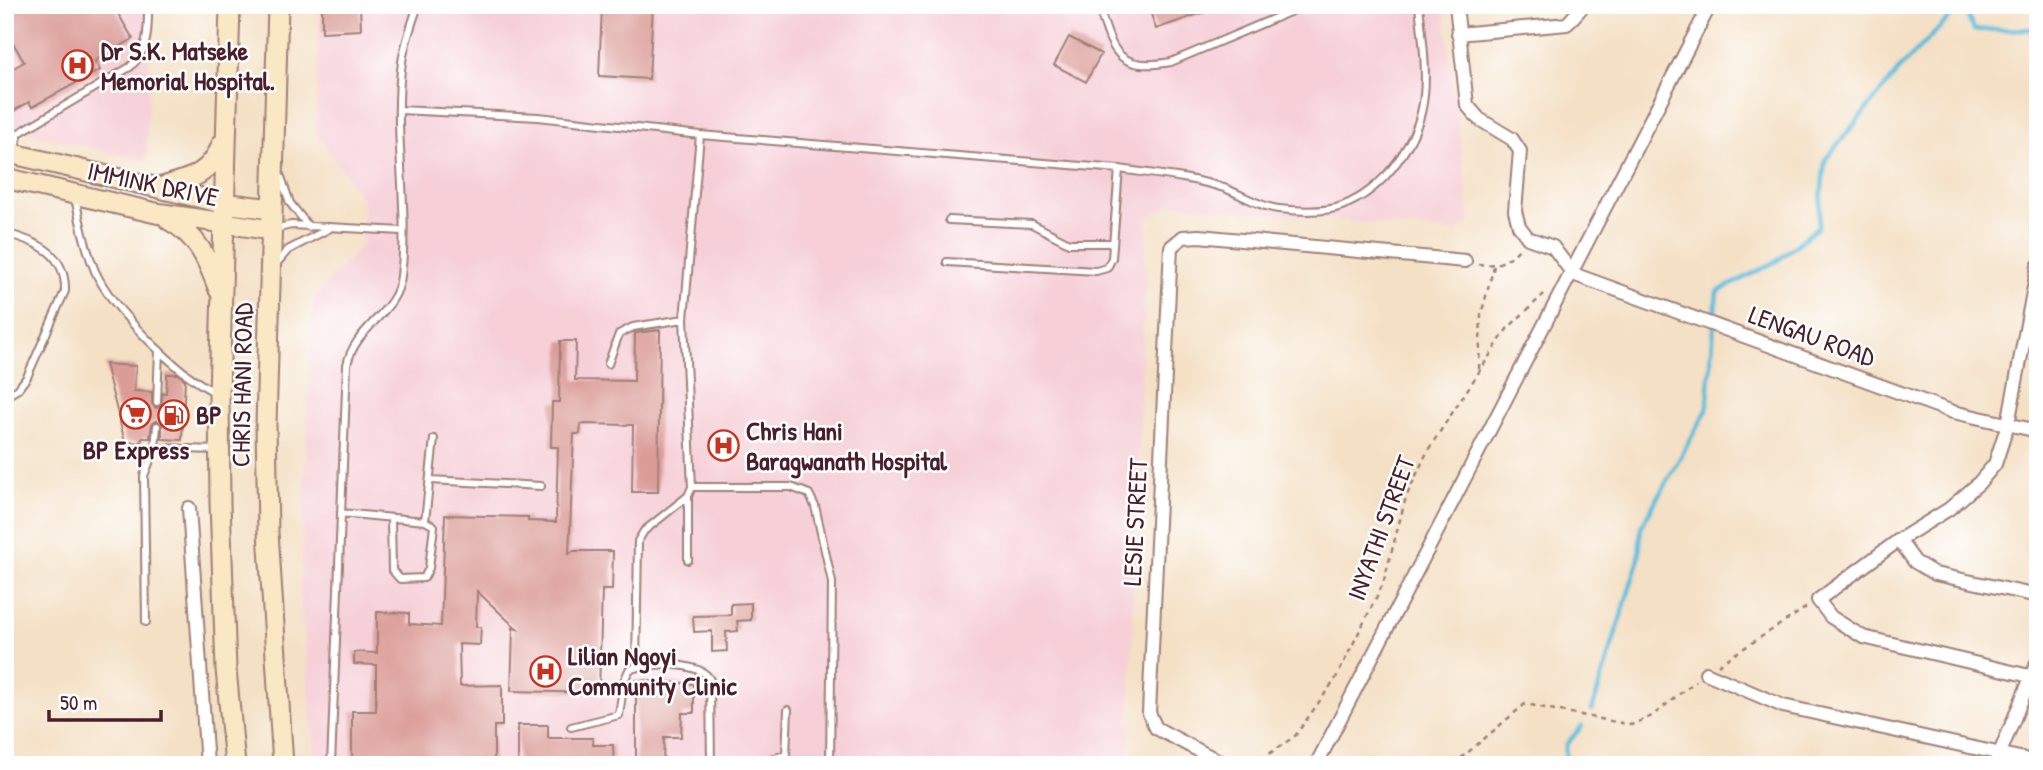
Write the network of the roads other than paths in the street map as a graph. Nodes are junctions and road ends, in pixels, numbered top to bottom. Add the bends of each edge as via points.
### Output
1 (148, 5) edge
2 (230, 5) edge
3 (278, 5) edge
4 (418, 5) edge
5 (1098, 5) edge
6 (1306, 5) edge
7 (1419, 5) edge
8 (1457, 5) edge
9 (1584, 5) edge
10 (1710, 5) edge
11 (1458, 34) junction
12 (400, 110) junction
13 (226, 133) junction
14 (700, 135) junction
15 (273, 148) junction
16 (9, 153) edge
17 (1119, 169) junction
18 (6, 179) edge
19 (158, 188) junction
20 (75, 195) junction
21 (223, 203) junction
22 (272, 209) junction
23 (156, 214) junction
24 (949, 220) dead end
25 (291, 225) junction
26 (224, 226) junction
27 (309, 227) junction
28 (332, 228) junction
29 (271, 230) junction
30 (402, 231) junction
31 (5, 233) edge
32 (1113, 243) junction
33 (1465, 261) road end
34 (947, 262) dead end
35 (2038, 266) edge
36 (270, 272) junction
37 (1573, 274) junction
38 (222, 297) junction
39 (684, 319) junction
40 (159, 349) junction
41 (608, 364) dead end
42 (219, 395) junction
43 (5, 397) edge
44 (157, 402) dead end
45 (2008, 424) junction
46 (157, 425) dead end
47 (2038, 431) edge
48 (434, 439) dead end
49 (155, 448) junction
50 (220, 450) junction
51 (430, 480) junction
52 (541, 486) dead end
53 (692, 487) junction
54 (688, 496) junction
55 (189, 508) dead end
56 (341, 513) junction
57 (391, 519) junction
58 (425, 521) junction
59 (1899, 540) junction
60 (688, 560) dead end
61 (2038, 596) edge
62 (146, 622) dead end
63 (2038, 660) edge
64 (636, 667) junction
65 (1706, 673) road end
66 (2035, 677) edge
67 (788, 710) dead end
68 (571, 727) dead end
69 (1998, 759) edge
70 (2038, 762) edge
71 (207, 765) edge
72 (235, 765) edge
73 (283, 765) edge
74 (331, 765) edge
75 (711, 765) edge
76 (749, 765) edge
77 (830, 765) edge
78 (1226, 765) edge
79 (1316, 765) edge

1 - 16 lane via 141,57 19,133
2 - 13 main road, CHRIS HANI ROAD
3 - 15 main road, CHRIS HANI ROAD
4 - 12 lane via 403,60
5 - 6 lane via 1112,49 1129,61 1158,64
7 - 17 lane via 1424,98 1407,146 1390,171 1340,207 1316,211 1275,208 1222,187
8 - 11 street
9 - 11 street via 1567,24
10 - 37 street
11 - 37 street via 1467,105 1479,119 1518,145 1515,211 1519,226 1528,238 1553,247
12 - 14 lane via 538,117
12 - 30 lane
13 - 19 main road via 208,169 193,179
13 - 21 main road, CHRIS HANI ROAD
14 - 17 lane
14 - 39 lane
15 - 22 main road, CHRIS HANI ROAD
15 - 27 lane via 286,194
16 - 18 lane
16 - 19 main road, IMMINK DRIVE
17 - 32 lane
18 - 20 main road, IMMINK DRIVE
19 - 21 main road, IMMINK DRIVE
20 - 23 main road, IMMINK DRIVE
20 - 40 lane via 89,254 102,283
21 - 22 main road, IMMINK DRIVE
21 - 26 main road, CHRIS HANI ROAD
22 - 25 lane
22 - 29 main road, CHRIS HANI ROAD
23 - 26 main road, IMMINK DRIVE
23 - 38 main road via 190,234
24 - 32 lane via 1032,223 1069,243
25 - 27 lane, IMMINK DRIVE
25 - 29 lane, IMMINK DRIVE
26 - 29 main road, IMMINK DRIVE
26 - 38 main road, CHRIS HANI ROAD
27 - 28 lane, IMMINK DRIVE
28 - 30 lane, IMMINK DRIVE
28 - 36 lane via 288,250
29 - 36 main road, CHRIS HANI ROAD
30 - 56 lane via 399,289 358,336 346,365
31 - 43 lane via 50,252 61,263 65,291 27,377
32 - 34 lane via 1107,268 1096,271
33 - 78 street, LESIE STREET via 1199,236 1177,240 1171,247 1149,713 1156,729
35 - 45 street
36 - 73 main road, CHRIS HANI ROAD via 268,532
37 - 45 street, LENGAU ROAD via 1953,412
37 - 79 street
38 - 42 main road, CHRIS HANI ROAD
39 - 41 lane via 633,327 619,334
39 - 53 lane
40 - 42 lane via 192,381
40 - 44 lane
42 - 50 main road, CHRIS HANI ROAD
45 - 47 street, LENGAU ROAD
45 - 59 street via 1987,475 1949,509
46 - 49 lane
48 - 51 lane
49 - 50 lane
49 - 62 lane via 144,482
50 - 72 main road, CHRIS HANI ROAD via 226,668
51 - 52 lane
51 - 58 lane
53 - 54 lane
53 - 77 lane via 791,487 809,494 815,506 832,582
54 - 60 lane
54 - 64 lane via 638,541
55 - 71 street
56 - 57 lane
56 - 74 lane
57 - 58 lane
57 - 58 lane via 389,561 396,575 406,580 428,575 435,532
59 - 61 street via 1915,562 1935,575
59 - 66 street via 1818,600 1831,617 1863,637
63 - 66 street
64 - 68 lane via 626,674 619,715
64 - 75 lane via 694,666 708,674
65 - 69 street via 1783,706
66 - 69 street
67 - 76 lane via 786,755
69 - 70 street

